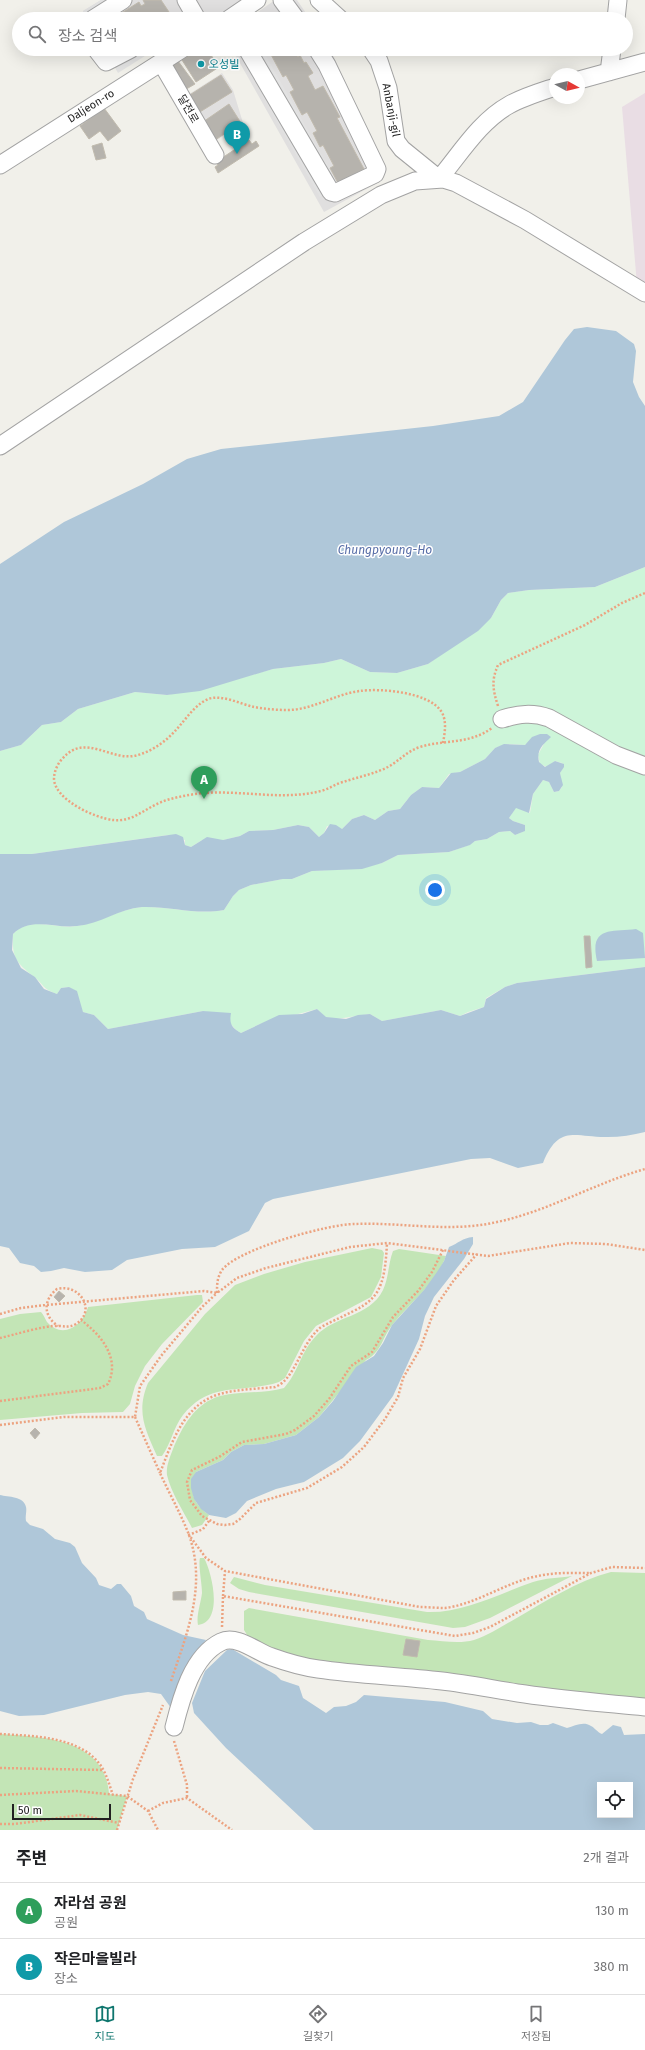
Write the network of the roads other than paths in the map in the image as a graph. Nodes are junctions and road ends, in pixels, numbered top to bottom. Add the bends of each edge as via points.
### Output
1 (123, 0) edge
2 (257, 0) edge
3 (282, 0) edge
4 (319, 0) edge
5 (618, 0) edge
6 (104, 12) edge
7 (240, 12) edge
8 (291, 12) edge
9 (332, 12) edge
10 (617, 12) edge
11 (101, 56) edge
12 (118, 56) edge
13 (171, 56) edge
14 (251, 56) edge
15 (321, 56) edge
16 (376, 56) edge
17 (611, 56) edge
18 (162, 62) junction
19 (645, 62) edge
20 (609, 72) junction
21 (585, 78) edge
22 (549, 89) edge
23 (215, 155) dead end
24 (0, 165) edge
25 (439, 179) junction
26 (645, 293) edge
27 (0, 446) edge
28 (502, 719) road end
29 (645, 766) edge
30 (645, 1707) edge
31 (174, 1727) road end

1 - 6 street
2 - 7 street
3 - 8 street
4 - 9 street
5 - 10 street
11 - 12 street via 106,62
13 - 18 street, Daljeon-ro
14 - 15 street via 331,192 335,193 375,174 377,170
16 - 25 street, Anbanji-gil via 388,88 396,141 402,149
17 - 20 street
18 - 23 street, 달전로
18 - 24 street, Daljeon-ro
19 - 20 street
20 - 21 street
22 - 25 street via 516,101 496,113
25 - 26 street via 456,183 492,201
25 - 27 street via 415,181 401,186 323,230
28 - 29 street via 521,714 537,714 616,755
30 - 31 street via 526,1694 442,1681 317,1669 270,1657 239,1642 222,1642 202,1658 190,1676

